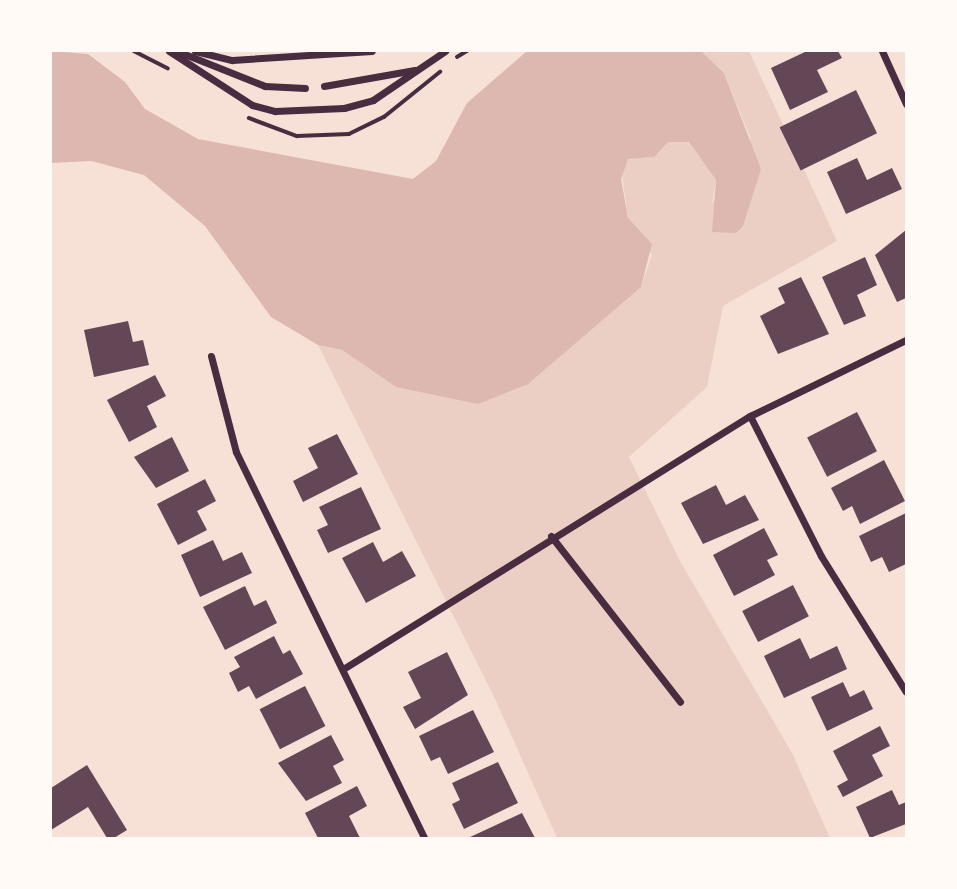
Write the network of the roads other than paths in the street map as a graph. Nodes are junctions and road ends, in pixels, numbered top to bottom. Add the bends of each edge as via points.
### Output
1 (169, 51) edge
2 (177, 51) edge
3 (195, 51) edge
4 (372, 51) edge
5 (445, 51) edge
6 (882, 51) edge
7 (422, 67) junction
8 (324, 86) dead end
9 (305, 88) dead end
10 (906, 104) edge
11 (906, 340) edge
12 (211, 356) dead end
13 (750, 416) junction
14 (551, 536) junction
15 (344, 669) junction
16 (906, 692) edge
17 (680, 702) dead end
18 (424, 838) edge

1 - 7 street via 252,105 275,111 344,108 373,100
2 - 9 street via 265,86
3 - 4 street via 232,60
5 - 7 street
6 - 10 street
7 - 8 street via 375,82
11 - 13 street
12 - 15 street via 236,452
13 - 14 street
13 - 16 street via 821,556
14 - 15 street
14 - 17 street
15 - 18 street

